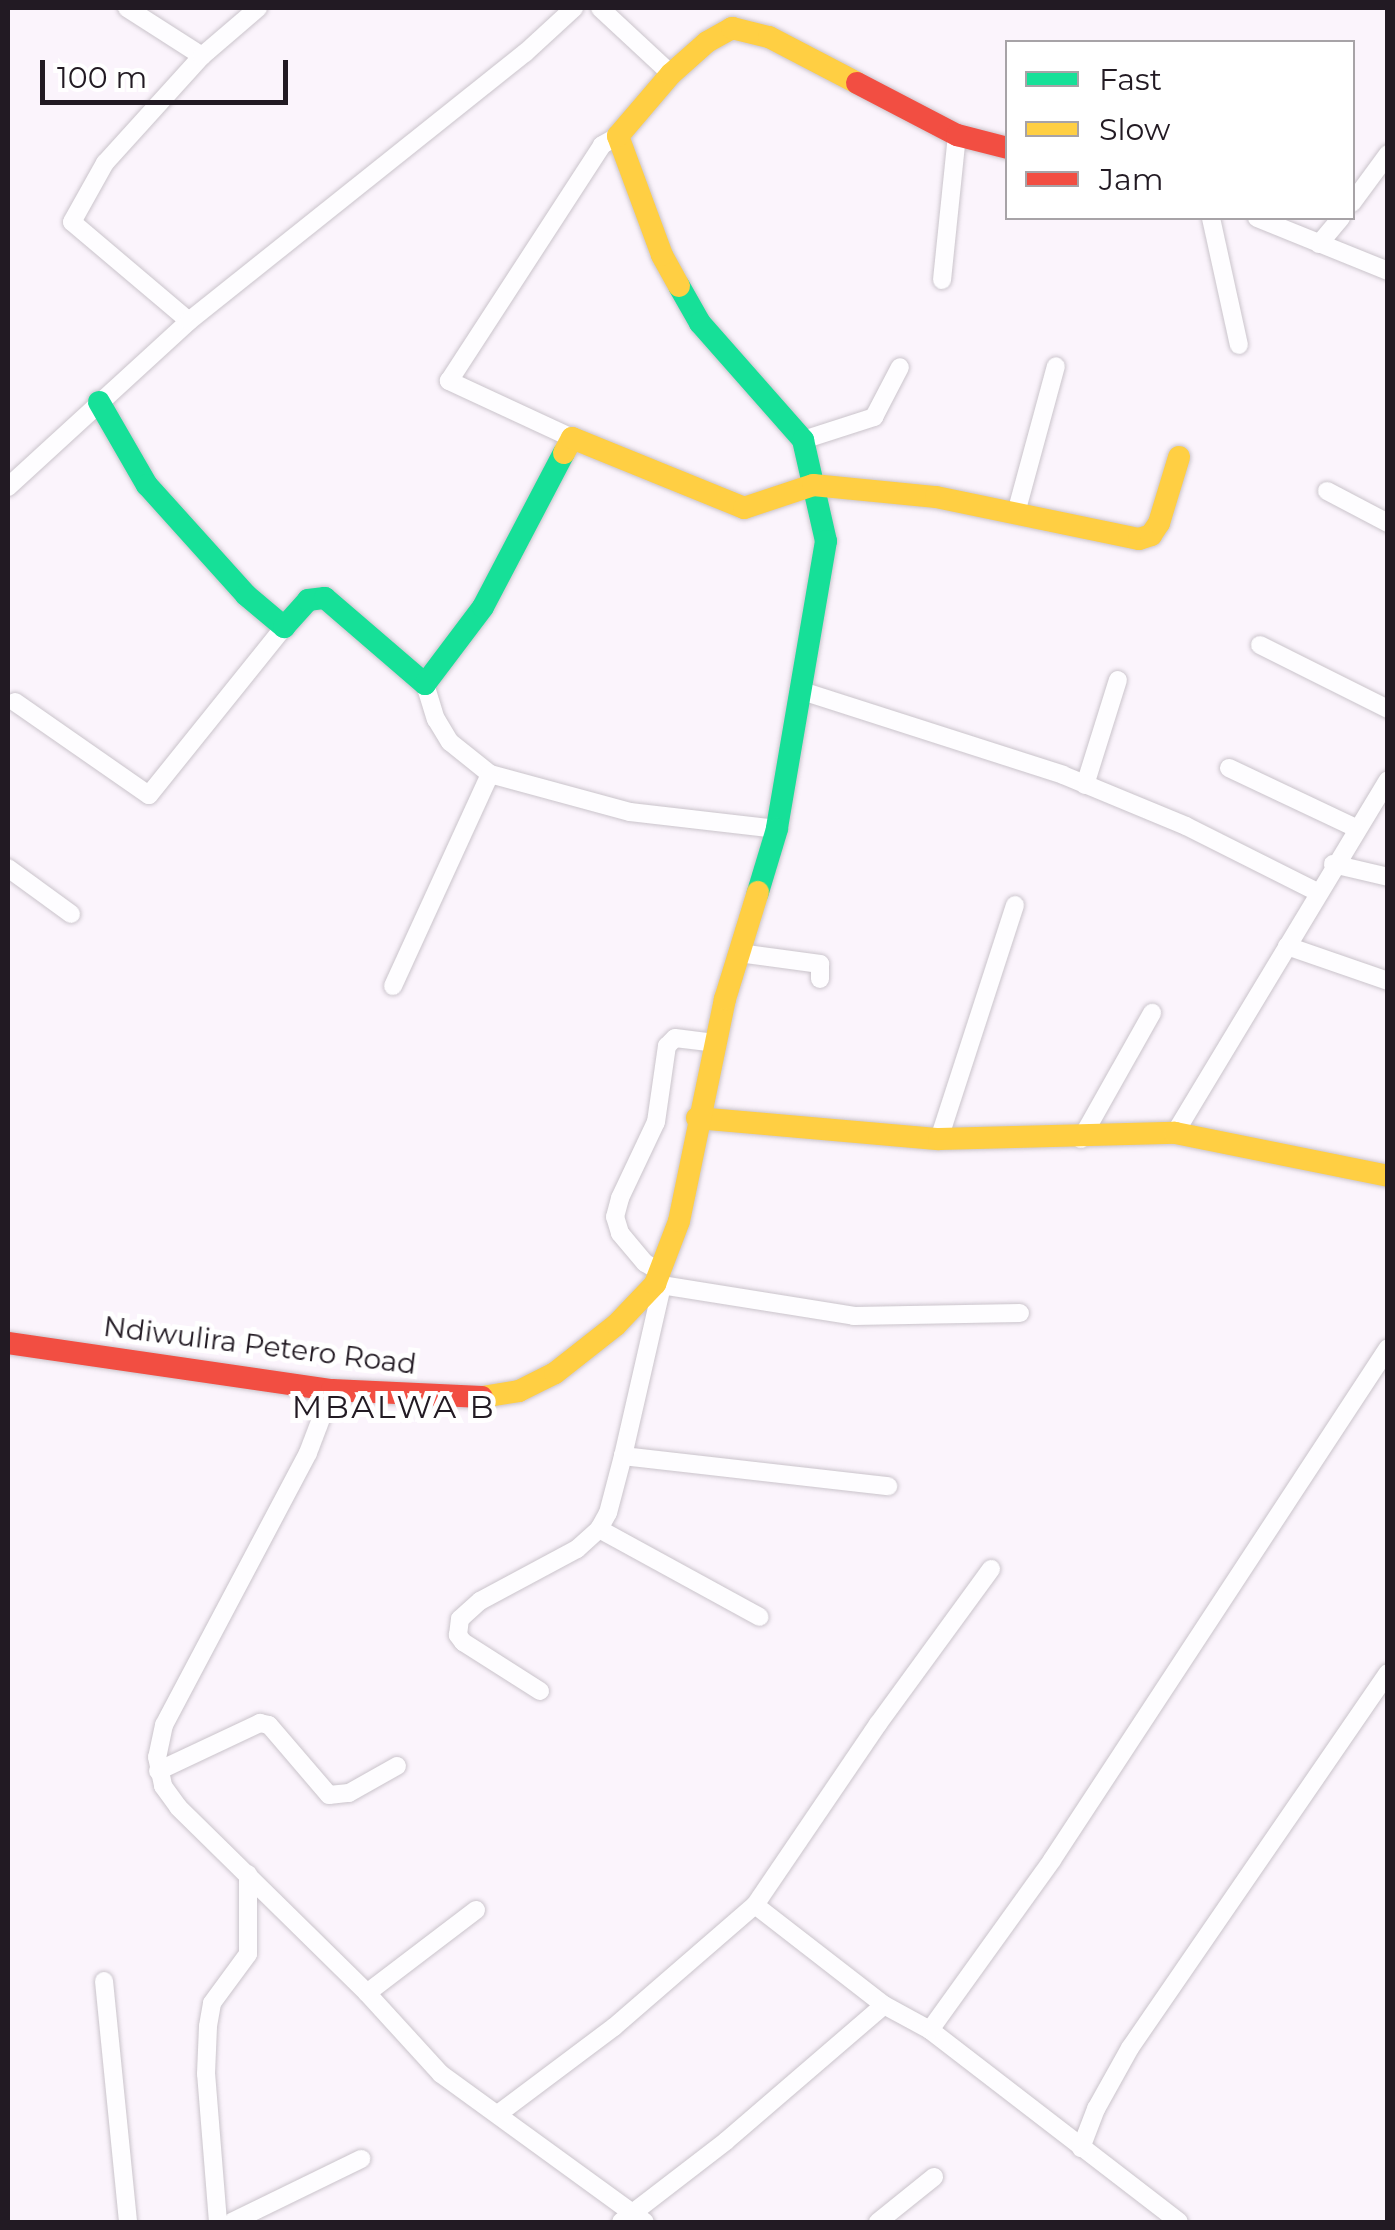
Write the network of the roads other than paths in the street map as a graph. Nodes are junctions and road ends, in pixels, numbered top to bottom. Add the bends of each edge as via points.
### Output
1 (127, 8) edge
2 (258, 8) edge
3 (574, 8) edge
4 (600, 8) edge
5 (202, 56) junction
6 (671, 74) junction
7 (957, 135) junction
8 (618, 136) junction
9 (1005, 147) edge
10 (1388, 154) edge
11 (1355, 199) edge
12 (1210, 220) edge
13 (1262, 220) edge
14 (1339, 220) edge
15 (1320, 244) junction
16 (1388, 271) edge
17 (942, 280) dead end
18 (189, 321) junction
19 (1239, 345) dead end
20 (1056, 366) dead end
21 (900, 367) dead end
22 (99, 402) junction
23 (572, 438) junction
24 (803, 440) junction
25 (1179, 457) dead end
26 (813, 485) junction
27 (8, 487) edge
28 (1328, 491) dead end
29 (1016, 514) junction
30 (1388, 524) edge
31 (284, 626) junction
32 (1260, 645) dead end
33 (1118, 680) dead end
34 (426, 684) junction
35 (799, 690) junction
36 (15, 702) dead end
37 (1388, 709) edge
38 (1229, 768) dead end
39 (490, 774) junction
40 (1388, 780) edge
41 (1085, 784) junction
42 (1356, 828) junction
43 (778, 830) junction
44 (1333, 864) junction
45 (8, 868) edge
46 (1388, 877) edge
47 (1317, 892) junction
48 (1015, 904) dead end
49 (72, 914) dead end
50 (1287, 946) junction
51 (739, 953) junction
52 (820, 980) dead end
53 (1388, 981) edge
54 (393, 986) dead end
55 (1152, 1013) dead end
56 (714, 1043) junction
57 (697, 1118) junction
58 (1175, 1133) junction
59 (1081, 1138) junction
60 (939, 1139) junction
61 (1388, 1176) edge
62 (659, 1280) junction
63 (1020, 1313) dead end
64 (8, 1342) edge
65 (1388, 1348) edge
66 (332, 1390) junction
67 (624, 1456) junction
68 (888, 1486) dead end
69 (599, 1528) junction
70 (991, 1569) dead end
71 (760, 1617) dead end
72 (1388, 1672) edge
73 (540, 1691) dead end
74 (397, 1766) dead end
75 (158, 1772) junction
76 (248, 1874) junction
77 (756, 1906) junction
78 (476, 1910) dead end
79 (104, 1981) dead end
80 (367, 1994) junction
81 (884, 2006) junction
82 (930, 2030) junction
83 (498, 2114) junction
84 (1081, 2148) junction
85 (360, 2160) dead end
86 (934, 2177) dead end
87 (633, 2219) edge
88 (128, 2222) edge
89 (218, 2222) edge
90 (232, 2222) edge
91 (878, 2222) edge
92 (1179, 2222) edge

1 - 5 street
2 - 5 street
3 - 18 street
4 - 6 street
5 - 18 street via 105,164 72,222
6 - 7 street via 732,28 752,30
6 - 8 street
7 - 9 street
7 - 17 street
8 - 23 street via 602,145 449,381
8 - 24 street via 662,255 700,323
10 - 11 street
12 - 19 street
13 - 15 street
14 - 15 street
15 - 16 street
18 - 22 street
20 - 29 street
21 - 24 street via 874,418
22 - 27 street
22 - 31 street via 147,485 194,541
23 - 26 street via 744,508
23 - 34 street via 483,607
24 - 26 street, Ndiwulira Petero Road
25 - 29 street via 1151,535 1139,539
26 - 29 street via 936,497
26 - 35 street, Ndiwulira Petero Road via 826,541
28 - 30 street
31 - 34 street via 308,600 326,598
31 - 36 street via 149,795
32 - 37 street
33 - 41 street
34 - 39 street via 450,742
35 - 41 street
35 - 43 street, Ndiwulira Petero Road
38 - 42 street
39 - 43 street via 630,812
39 - 54 street
40 - 42 street
41 - 47 street
42 - 44 street
43 - 51 street, Ndiwulira Petero Road
44 - 46 street
44 - 47 street
45 - 49 street
47 - 50 street
48 - 60 street
50 - 53 street
50 - 58 street
51 - 52 street via 820,964
51 - 56 street, Ndiwulira Petero Road
55 - 59 street
56 - 57 street, Ndiwulira Petero Road
56 - 62 street via 675,1038 667,1046 656,1122 620,1198 620,1233
57 - 60 street
57 - 62 street, Ndiwulira Petero Road via 679,1220
58 - 59 street
58 - 61 street
59 - 60 street
62 - 63 street via 854,1316
62 - 66 street, Ndiwulira Petero Road via 555,1373 519,1390 482,1397
62 - 67 street
64 - 66 street, Ndiwulira Petero Road
65 - 82 street via 1052,1860
66 - 75 street via 308,1454 164,1725
67 - 68 street
67 - 69 street
69 - 71 street
69 - 73 street via 577,1549 460,1619 463,1642
70 - 77 street
72 - 84 street via 1130,2048
74 - 75 street via 349,1793 329,1795 269,1725 260,1723
75 - 76 street via 178,1807
76 - 80 street
76 - 89 street via 248,1954 212,2003 208,2026
77 - 81 street
77 - 83 street
78 - 80 street
79 - 88 street
80 - 83 street via 441,2074
81 - 82 street
81 - 87 street
82 - 84 street
83 - 87 street
84 - 92 street
85 - 90 street
86 - 91 street

